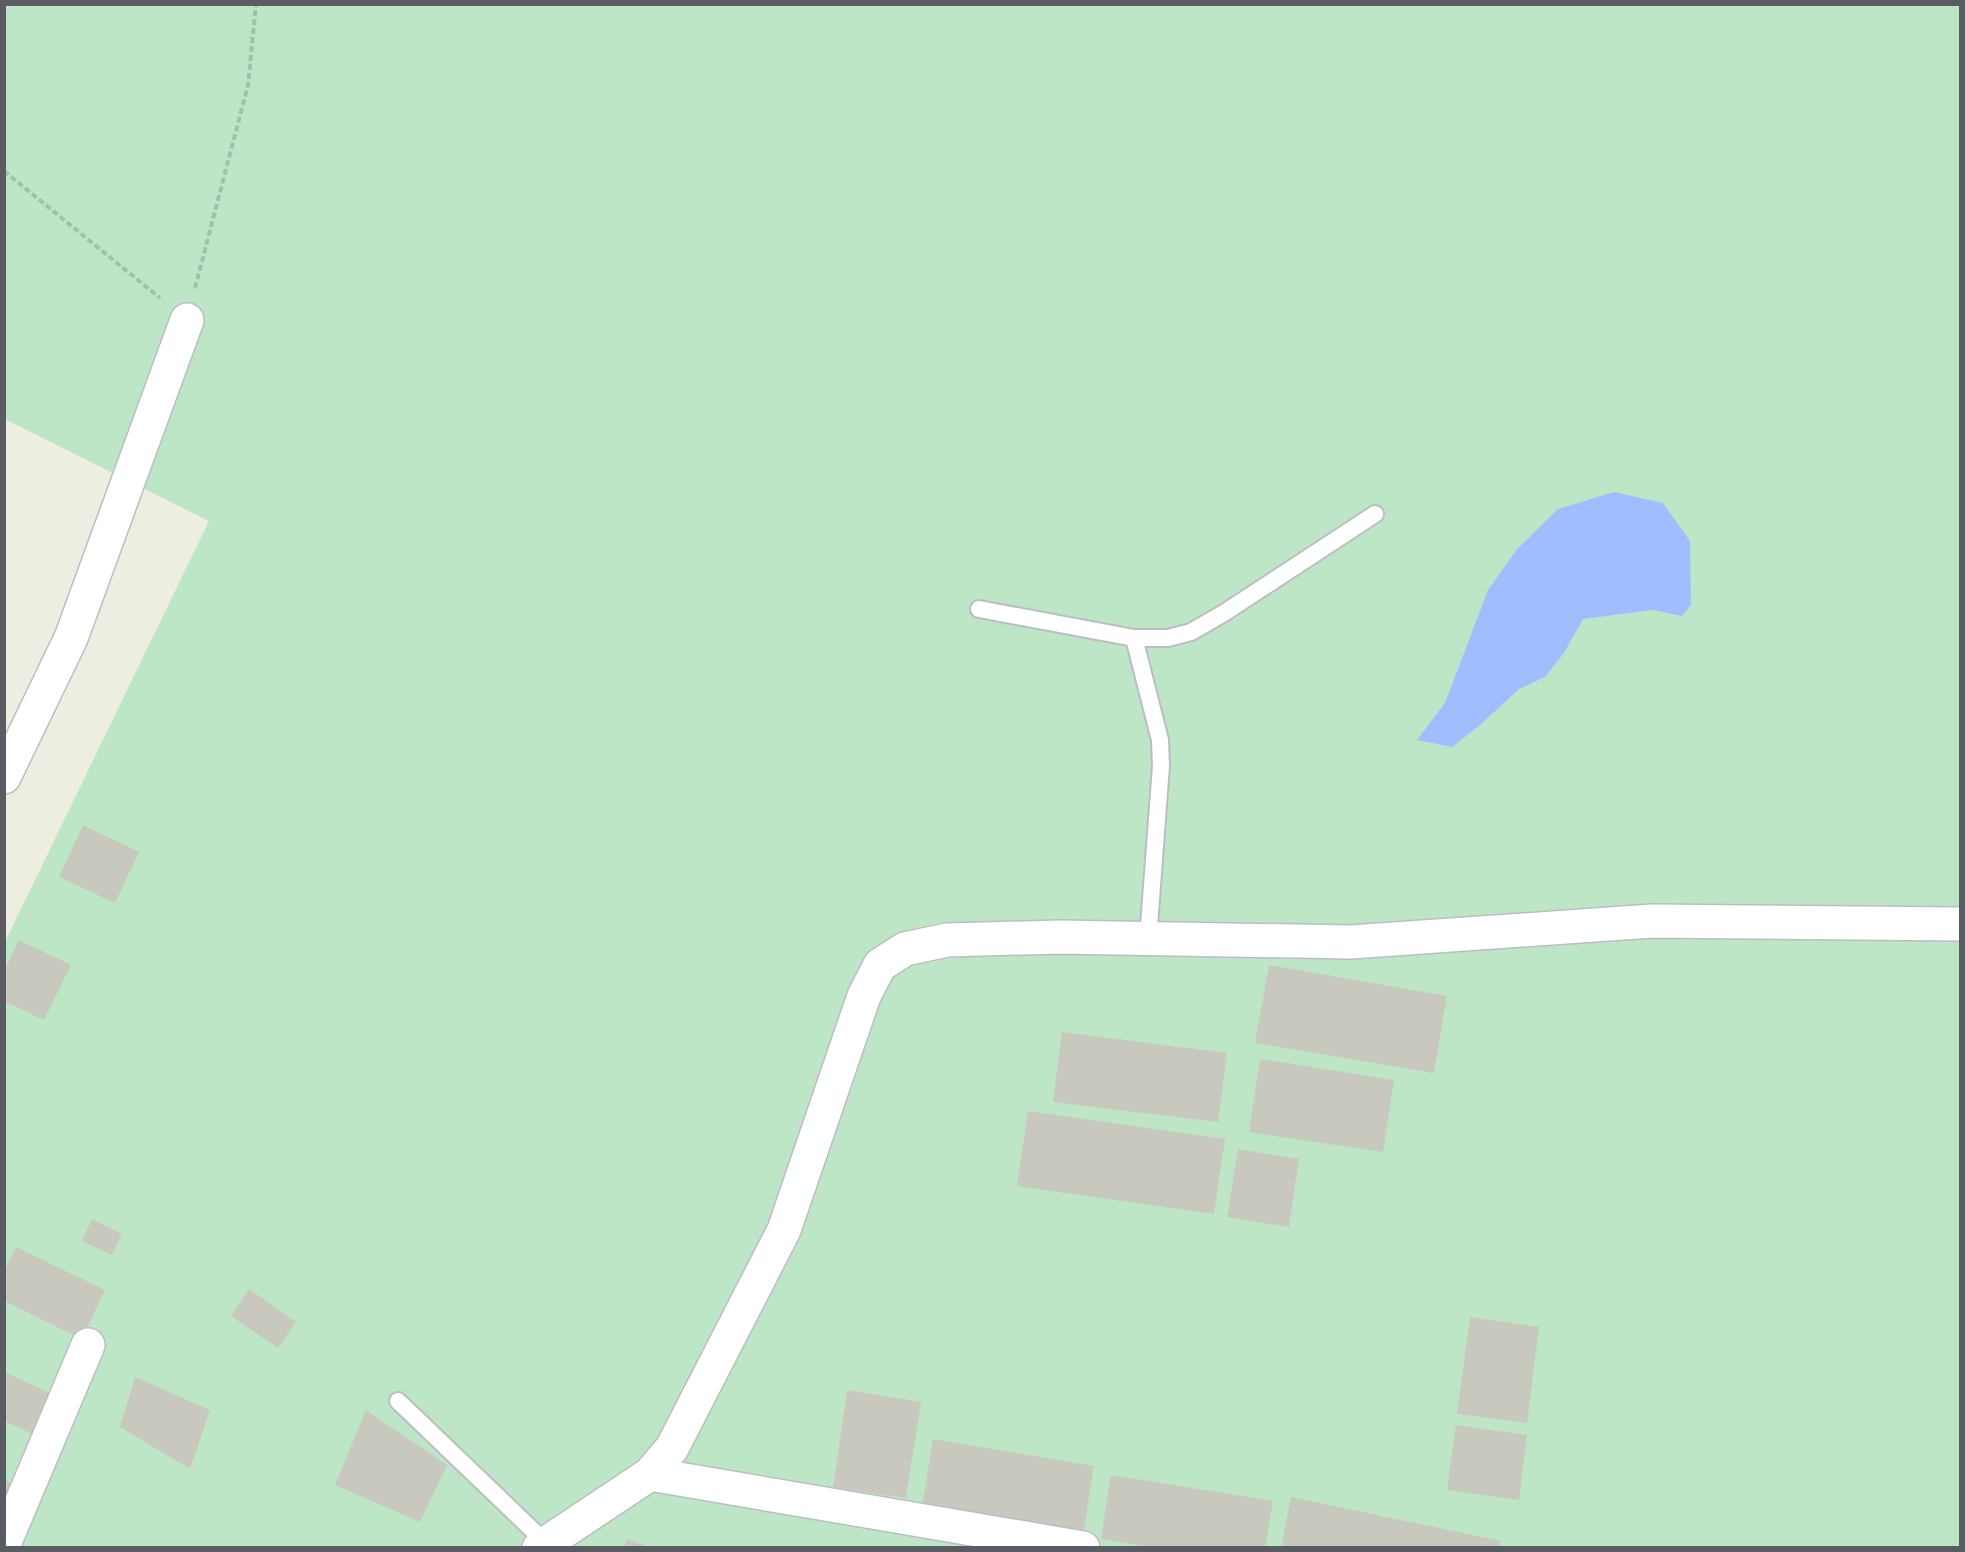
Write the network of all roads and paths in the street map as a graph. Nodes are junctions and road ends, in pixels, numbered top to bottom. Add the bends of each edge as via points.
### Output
1 (256, 4) edge
2 (4, 171) edge
3 (187, 320) junction
4 (1375, 514) dead end
5 (979, 609) dead end
6 (1134, 638) junction
7 (4, 777) edge
8 (1960, 924) edge
9 (1149, 939) junction
10 (88, 1346) dead end
11 (398, 1401) dead end
12 (650, 1474) junction
13 (4, 1544) edge
14 (542, 1545) edge
15 (1083, 1548) edge

1 - 3 path via 248,86
2 - 3 path
3 - 7 street via 71,638
4 - 6 lane via 1191,632 1168,638
5 - 6 lane
6 - 9 lane via 1160,740
8 - 9 street via 1652,921 1351,942
9 - 12 street via 947,940 905,949 880,965 864,996 784,1230 687,1423
10 - 13 street
11 - 14 lane
12 - 14 street
12 - 15 street

